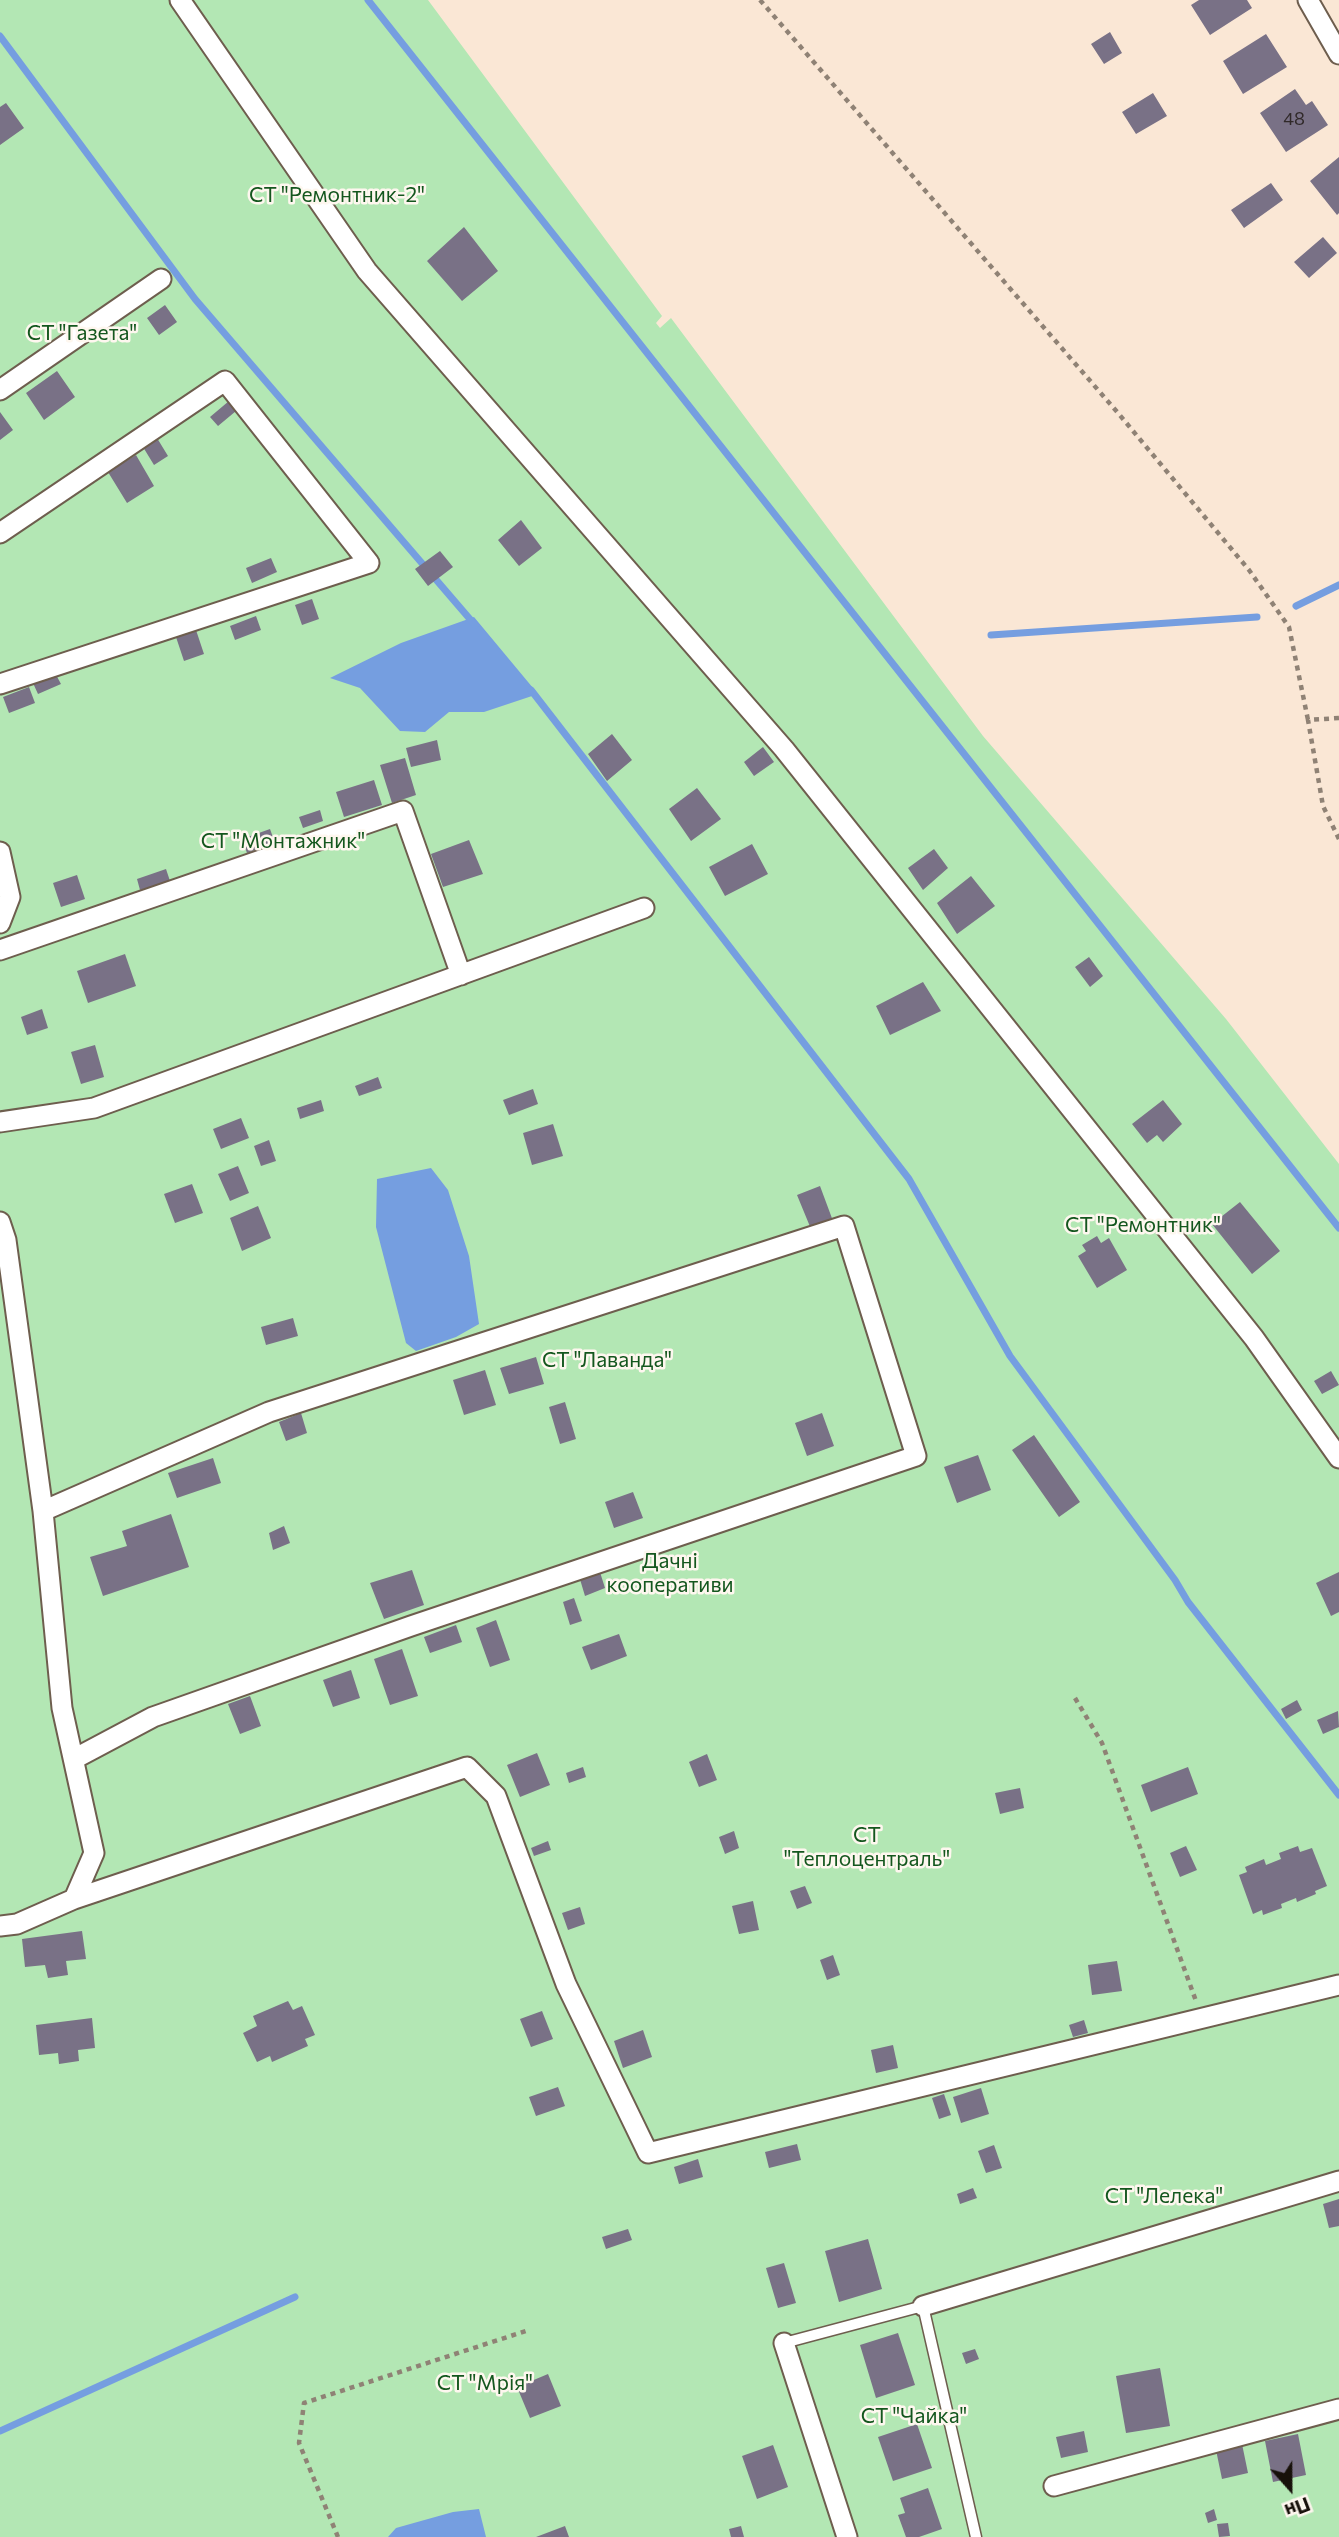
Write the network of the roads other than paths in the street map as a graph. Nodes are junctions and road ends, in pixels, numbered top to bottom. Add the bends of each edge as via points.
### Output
1 (180, 0) edge
2 (1308, 0) edge
3 (1339, 54) edge
4 (161, 279) dead end
5 (0, 390) edge
6 (0, 533) edge
7 (0, 684) edge
8 (0, 852) edge
9 (644, 908) dead end
10 (0, 923) edge
11 (0, 950) edge
12 (461, 975) junction
13 (0, 1122) edge
14 (0, 1222) edge
15 (1339, 1458) edge
16 (43, 1511) junction
17 (74, 1759) junction
18 (74, 1899) junction
19 (0, 1926) edge
20 (1339, 1985) edge
21 (1339, 2181) edge
22 (923, 2306) junction
23 (784, 2343) joint
24 (1339, 2409) edge
25 (1054, 2486) dead end
26 (847, 2537) edge
27 (976, 2537) edge

1 - 15 street via 366,271 784,749 1245,1327
2 - 3 street
4 - 5 street
6 - 7 street via 225,381 369,563
8 - 10 street via 10,897
9 - 12 street
11 - 12 street via 403,811
12 - 13 street via 94,1108
14 - 16 street
16 - 17 street via 62,1708
16 - 17 street via 269,1412 844,1226 916,1456 153,1717
17 - 18 street via 94,1853
18 - 19 street via 17,1924
18 - 20 street via 467,1767 496,1796 566,1984 648,2153
21 - 22 street
22 - 23 lane
22 - 27 lane
23 - 26 street
24 - 25 street

